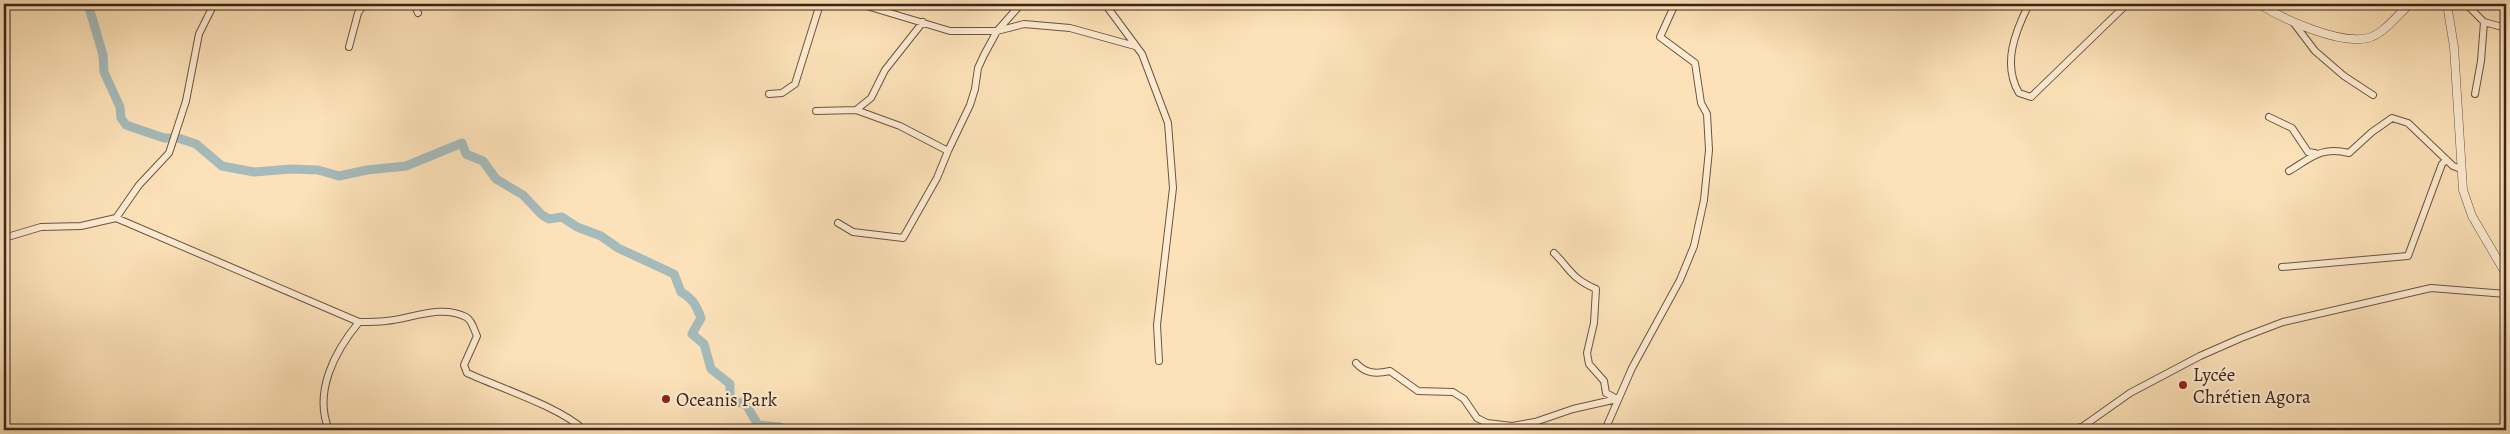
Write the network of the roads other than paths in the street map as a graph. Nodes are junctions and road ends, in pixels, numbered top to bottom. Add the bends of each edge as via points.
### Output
1 (214, 4) edge
2 (364, 4) edge
3 (414, 4) edge
4 (820, 4) edge
5 (860, 4) edge
6 (1021, 4) edge
7 (1105, 4) edge
8 (1675, 4) edge
9 (2028, 4) edge
10 (2127, 4) edge
11 (2259, 4) edge
12 (2410, 4) edge
13 (2447, 4) edge
14 (2466, 4) edge
15 (418, 13) dead end
16 (2290, 20) junction
17 (923, 22) junction
18 (2484, 22) junction
19 (2506, 28) edge
20 (996, 31) junction
21 (1135, 46) junction
22 (349, 47) dead end
23 (769, 94) dead end
24 (2475, 94) dead end
25 (2373, 95) dead end
26 (856, 110) junction
27 (816, 111) dead end
28 (2270, 117) dead end
29 (948, 151) junction
30 (2315, 153) junction
31 (2446, 160) junction
32 (2461, 169) junction
33 (2289, 171) dead end
34 (116, 218) junction
35 (838, 223) dead end
36 (4, 238) edge
37 (1554, 253) dead end
38 (2282, 267) dead end
39 (2506, 274) edge
40 (2506, 294) edge
41 (359, 322) junction
42 (1159, 361) dead end
43 (1356, 363) dead end
44 (1617, 399) junction
45 (329, 430) edge
46 (584, 430) edge
47 (1605, 430) edge
48 (2069, 430) edge

1 - 34 street via 199,34 186,101 169,153 139,185
2 - 22 street via 358,13
3 - 15 street
4 - 23 street via 795,84 782,93
5 - 17 street
6 - 20 street
7 - 21 street
8 - 44 street via 1660,37 1694,63 1701,103 1707,114 1709,150 1704,200 1694,246 1680,280
9 - 10 street via 2011,50 2012,80 2019,93 2031,96
11 - 16 street
12 - 16 street via 2368,38 2321,33
13 - 32 street via 2454,47
14 - 18 street
16 - 25 street via 2315,51
17 - 20 street via 950,31
17 - 26 street via 886,70 871,98
18 - 19 street
18 - 24 street
20 - 21 street via 1024,24 1070,28
20 - 29 street via 978,68 970,105
21 - 42 street via 1142,54 1169,132 1173,188 1158,325
26 - 27 street
26 - 29 street via 900,126
28 - 30 street via 2292,128 2308,152
29 - 35 street via 937,178 903,238 852,232
30 - 31 street via 2349,153 2392,118 2408,124
30 - 33 street
31 - 32 street
31 - 38 street via 2408,256
32 - 39 street via 2472,216
34 - 36 street via 81,226 41,227
34 - 41 street
37 - 44 street via 1570,273 1596,289 1594,323 1587,353 1589,364 1604,381 1606,393
40 - 48 street via 2431,288 2283,322 2200,356 2130,393 2082,427
41 - 45 street via 338,349 323,396
41 - 46 street via 447,312 467,317 477,336 464,365 467,373 560,413
43 - 44 street via 1361,369 1375,374 1390,372 1418,391 1453,392 1464,399 1476,418 1487,423 1512,426 1535,422
44 - 47 street

